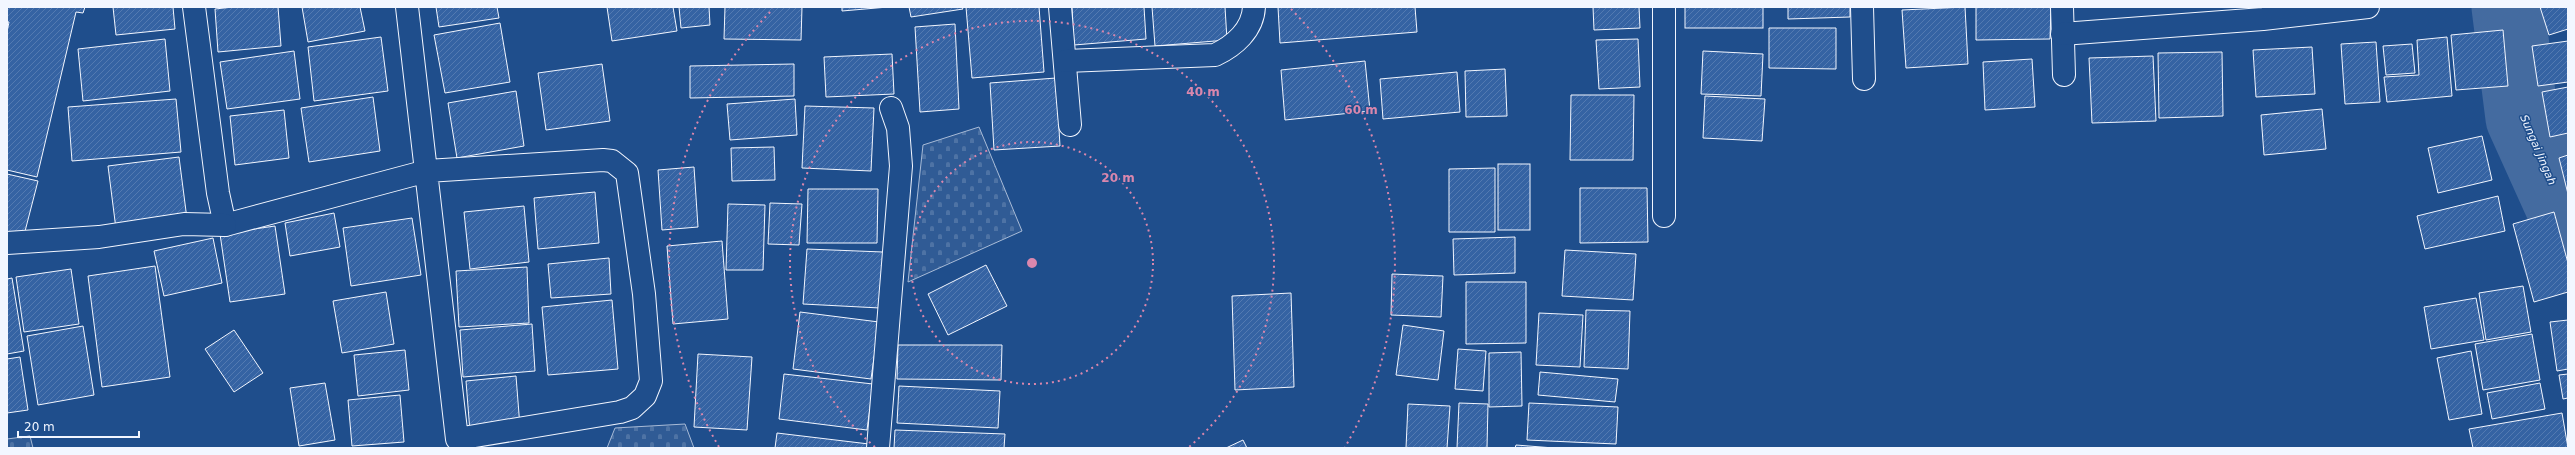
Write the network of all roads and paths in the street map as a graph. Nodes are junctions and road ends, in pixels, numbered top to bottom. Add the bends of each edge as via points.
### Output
1 (194, 7) edge
2 (407, 7) edge
3 (1060, 7) edge
4 (1254, 7) edge
5 (1664, 7) edge
6 (1862, 7) edge
7 (2062, 7) edge
8 (2368, 7) edge
9 (2062, 34) junction
10 (1066, 61) junction
11 (2064, 75) dead end
12 (1864, 79) dead end
13 (891, 108) dead end
14 (1070, 125) dead end
15 (428, 171) junction
16 (1664, 216) dead end
17 (225, 225) junction
18 (7, 243) edge
19 (878, 448) edge

1 - 17 street via 218,193
2 - 15 street
3 - 10 street
4 - 10 street via 1250,23 1241,37 1215,55
5 - 16 street
6 - 12 street
7 - 9 street
8 - 9 street via 2263,19
9 - 11 street
10 - 14 street
13 - 19 street via 898,128 901,166
15 - 15 street via 457,438 632,408 645,396 651,381 646,318 627,172 612,161 603,160
15 - 17 street
17 - 18 street via 184,224 99,237

